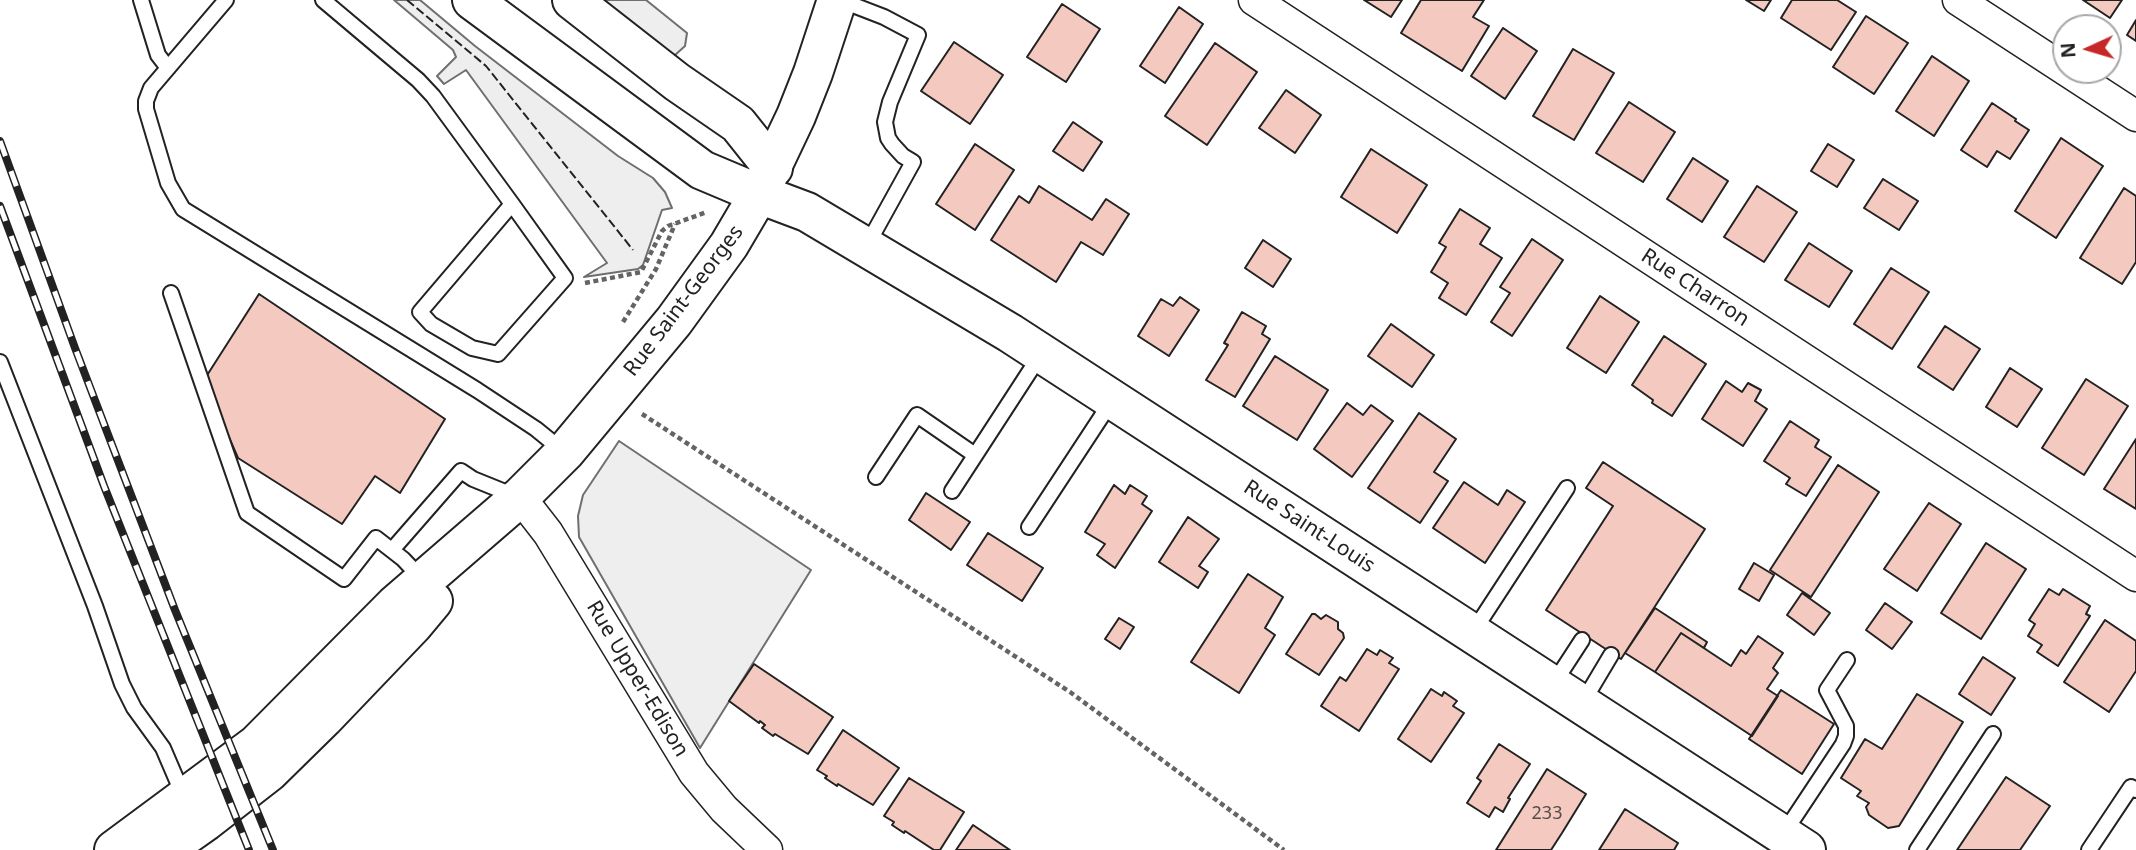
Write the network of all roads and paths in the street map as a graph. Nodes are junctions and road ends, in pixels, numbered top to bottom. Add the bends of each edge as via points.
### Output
1 (141, 0) edge
2 (226, 0) edge
3 (323, 0) edge
4 (472, 0) edge
5 (572, 0) edge
6 (839, 0) edge
7 (1254, 0) edge
8 (1958, 0) edge
9 (168, 68) junction
10 (2136, 116) edge
11 (766, 181) junction
12 (512, 204) junction
13 (865, 248) junction
14 (580, 284) dead end
15 (171, 293) dead end
16 (616, 331) dead end
17 (1042, 354) junction
18 (0, 362) edge
19 (1113, 400) junction
20 (637, 411) dead end
21 (565, 452) junction
22 (975, 455) junction
23 (876, 477) dead end
24 (1567, 488) dead end
25 (952, 491) dead end
26 (520, 498) junction
27 (1029, 527) dead end
28 (393, 550) junction
29 (2136, 576) edge
30 (430, 588) junction
31 (1472, 633) junction
32 (1582, 640) dead end
33 (1611, 655) dead end
34 (1847, 660) dead end
35 (1567, 695) junction
36 (1993, 734) dead end
37 (2136, 790) edge
38 (190, 813) junction
39 (1794, 843) edge
40 (114, 850) edge
41 (165, 850) edge
42 (767, 850) edge
43 (1284, 850) edge
44 (1917, 850) edge
45 (2089, 850) edge

1 - 9 lane via 158,55
2 - 9 lane
3 - 12 lane via 433,96
4 - 11 main road, Rue Saint-Louis via 702,170
5 - 11 main road via 738,124
6 - 11 main road, Rue Saint-Georges
6 - 13 lane via 918,35 885,122 892,144 913,162
7 - 29 street, Rue Charron
8 - 10 street
9 - 21 lane via 147,94 146,109 168,183 183,209 477,390
11 - 13 main road, Rue Saint-Louis
11 - 21 main road, Rue Saint-Georges via 729,246 674,321
12 - 12 lane via 565,278 498,354 472,348 431,324 420,312
13 - 17 main road, Rue Saint-Louis
14 - 16 path, Rue Saint-Georges via 641,272 662,231 675,224 656,269
15 - 28 lane via 247,513 344,579 376,538
17 - 19 main road, Rue Saint-Louis
17 - 22 lane
18 - 38 lane via 122,684 163,748
19 - 27 lane
19 - 31 main road, Rue Saint-Louis
20 - 43 path via 1070,692
21 - 26 main road, Rue Saint-Georges
22 - 23 lane via 917,415
22 - 25 lane
24 - 31 lane
26 - 28 lane via 461,471
26 - 30 main road, Rue Saint-Georges
26 - 42 street, Rue Upper-Edison via 548,533 694,773
28 - 30 lane
30 - 38 main road, Rue Saint-Georges via 413,625 290,753 269,772
31 - 35 main road, Rue Saint-Louis
32 - 35 lane
33 - 35 lane
34 - 39 lane via 1827,690 1846,726 1846,736
35 - 39 main road, Rue Saint-Louis
36 - 44 lane
37 - 45 lane via 2131,787
38 - 40 main road, Rue Saint-Georges
38 - 41 main road, Rue Saint-Georges

